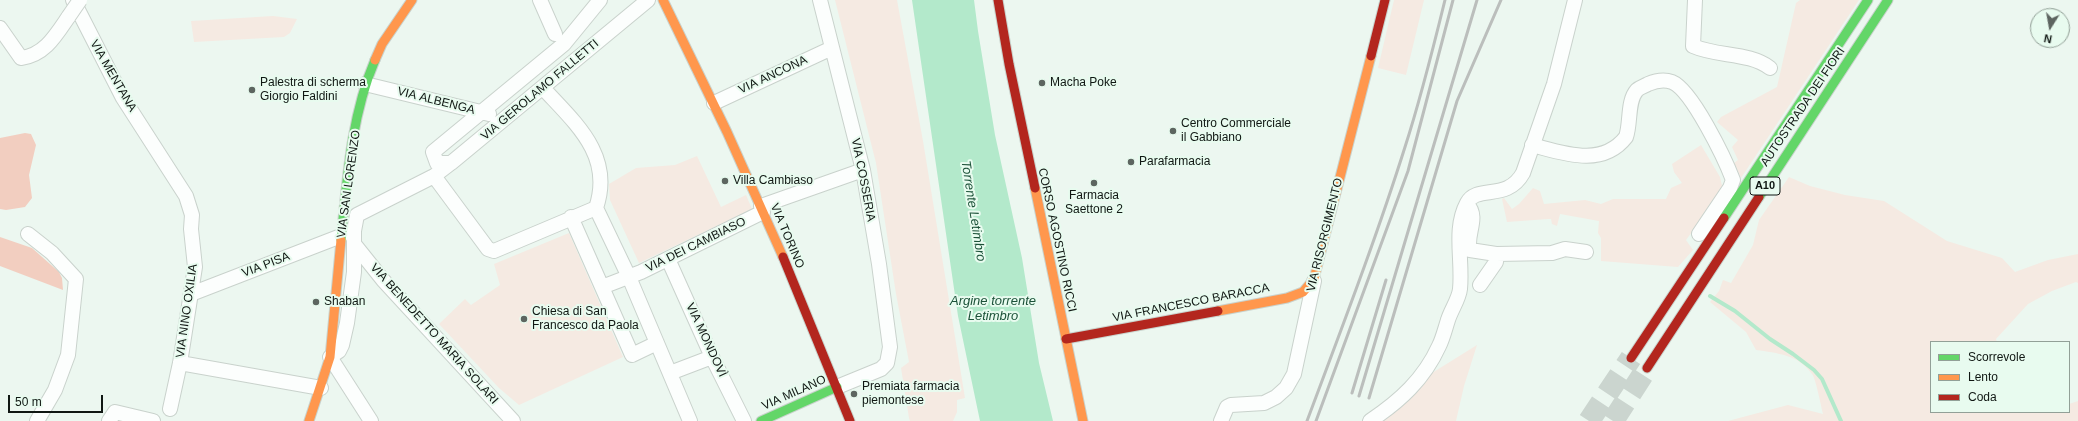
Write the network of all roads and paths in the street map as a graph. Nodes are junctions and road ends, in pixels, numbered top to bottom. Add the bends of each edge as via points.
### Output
1 (73, 0) edge
2 (80, 0) edge
3 (412, 0) edge
4 (540, 0) edge
5 (600, 0) edge
6 (648, 0) edge
7 (663, 0) edge
8 (820, 0) edge
9 (998, 0) edge
10 (1378, 0) edge
11 (1385, 0) edge
12 (1575, 0) edge
13 (1695, 0) edge
14 (1868, 0) edge
15 (1886, 3) edge
16 (1009, 7) dead end
17 (1379, 19) junction
18 (0, 28) edge
19 (555, 34) dead end
20 (832, 48) junction
21 (1009, 64) junction
22 (1770, 68) dead end
23 (365, 84) junction
24 (543, 88) junction
25 (714, 103) junction
26 (483, 113) junction
27 (507, 118) junction
28 (1532, 145) junction
29 (157, 149) joint
30 (451, 163) junction
31 (863, 170) junction
32 (434, 176) junction
33 (1467, 204) junction
34 (596, 208) junction
35 (762, 209) junction
36 (571, 217) junction
37 (28, 234) dead end
38 (1699, 234) dead end
39 (341, 236) junction
40 (355, 246) junction
41 (1586, 252) dead end
42 (1496, 254) junction
43 (668, 259) junction
44 (629, 277) junction
45 (1314, 279) junction
46 (1480, 285) dead end
47 (602, 287) junction
48 (191, 294) junction
49 (1066, 339) junction
50 (657, 343) junction
51 (330, 357) junction
52 (712, 357) junction
53 (1631, 358) tunnel mouth
54 (180, 363) junction
55 (1647, 368) tunnel mouth
56 (670, 373) junction
57 (837, 387) junction
58 (321, 388) junction
59 (170, 410) dead end
60 (37, 421) edge
61 (109, 421) edge
62 (154, 421) edge
63 (309, 421) edge
64 (371, 421) edge
65 (512, 421) edge
66 (690, 421) edge
67 (744, 421) edge
68 (761, 421) edge
69 (850, 421) edge
70 (1083, 421) edge
71 (1221, 421) edge
72 (1370, 421) edge

1 - 29 street, VIA MENTANA via 124,98
2 - 18 street, bridge via 41,52 34,56 21,58
3 - 23 main road, VIA SAN LORENZO via 382,44
4 - 19 street
5 - 26 street via 564,44
6 - 24 street, VIA GEROLAMO FALLETTI
7 - 25 main road, VIA TORINO
8 - 20 street, VIA COSSERIA
9 - 21 main road, CORSO AGOSTINO RICCI
10 - 17 main road, VIA RISORGIMENTO
11 - 17 main road, VIA RISORGIMENTO
12 - 28 street via 1554,84
13 - 22 street via 1693,46 1718,54 1762,62
14 - 53 main road, AUTOSTRADA DEI FIORI / A10
15 - 55 main road, AUTOSTRADA DEI FIORI / A10
16 - 21 main road, CORSO AGOSTINO RICCI
17 - 45 main road, VIA RISORGIMENTO
20 - 25 street, VIA ANCONA
20 - 31 street, VIA COSSERIA
21 - 49 main road, CORSO AGOSTINO RICCI
23 - 26 street, VIA ALBENGA
23 - 39 main road, VIA SAN LORENZO via 349,163
24 - 27 street, VIA GEROLAMO FALLETTI
24 - 34 street via 593,147 601,184
25 - 35 main road, VIA TORINO
26 - 27 street, VIA ALBENGA
26 - 30 street via 434,152 437,163
27 - 30 street, VIA GEROLAMO FALLETTI
28 - 33 street via 1518,181 1508,189 1476,194
28 - 38 street via 1579,156 1592,157 1608,152 1626,137 1633,97 1638,89 1653,82 1672,82 1690,99 1702,118 1732,180 1730,188
29 - 48 street, VIA NINO OXILIA via 186,196 192,215 195,267
30 - 32 street, VIA GEROLAMO FALLETTI
31 - 35 street, VIA DEI CAMBIASO
31 - 57 street, VIA COSSERIA via 879,264 889,352 882,369
32 - 36 street via 488,248 494,251
32 - 40 street, VIA SAN LORENZO via 357,215
33 - 42 street via 1471,208 1473,225 1468,245 1470,250
33 - 72 street via 1459,228 1460,290 1439,346 1405,396
34 - 36 street
34 - 44 street
35 - 43 street, VIA DEI CAMBIASO
35 - 57 main road, VIA TORINO
36 - 47 street
37 - 60 street via 52,253 76,279 68,355 55,390
39 - 48 street, VIA PISA
39 - 51 main road, VIA SAN LORENZO
40 - 51 street, VIA SAN LORENZO via 352,292 342,345
40 - 65 street, VIA BENEDETTO MARIA SOLARI
41 - 42 street via 1565,249 1552,253
42 - 46 street via 1496,262
43 - 44 street, VIA DEI CAMBIASO
43 - 52 street, VIA MONDOVÌ
44 - 47 street, VIA DEI CAMBIASO
44 - 50 street
45 - 49 main road, VIA FRANCESCO BARACCA via 1303,292 1287,298
45 - 71 street, VIA RISORGIMENTO via 1294,374 1286,388 1264,403 1227,407
47 - 50 street via 632,355
48 - 54 street, VIA NINO OXILIA
49 - 70 main road, CORSO AGOSTINO RICCI
50 - 56 street
51 - 58 main road, VIA SAN LORENZO
51 - 64 street
52 - 56 street
52 - 67 street, VIA MONDOVÌ
54 - 58 street
54 - 59 street, VIA NINO OXILIA
56 - 66 street
57 - 68 main road, VIA MILANO
57 - 69 main road, VIA TORINO
58 - 63 main road, VIA SAN LORENZO
61 - 62 street via 115,412

